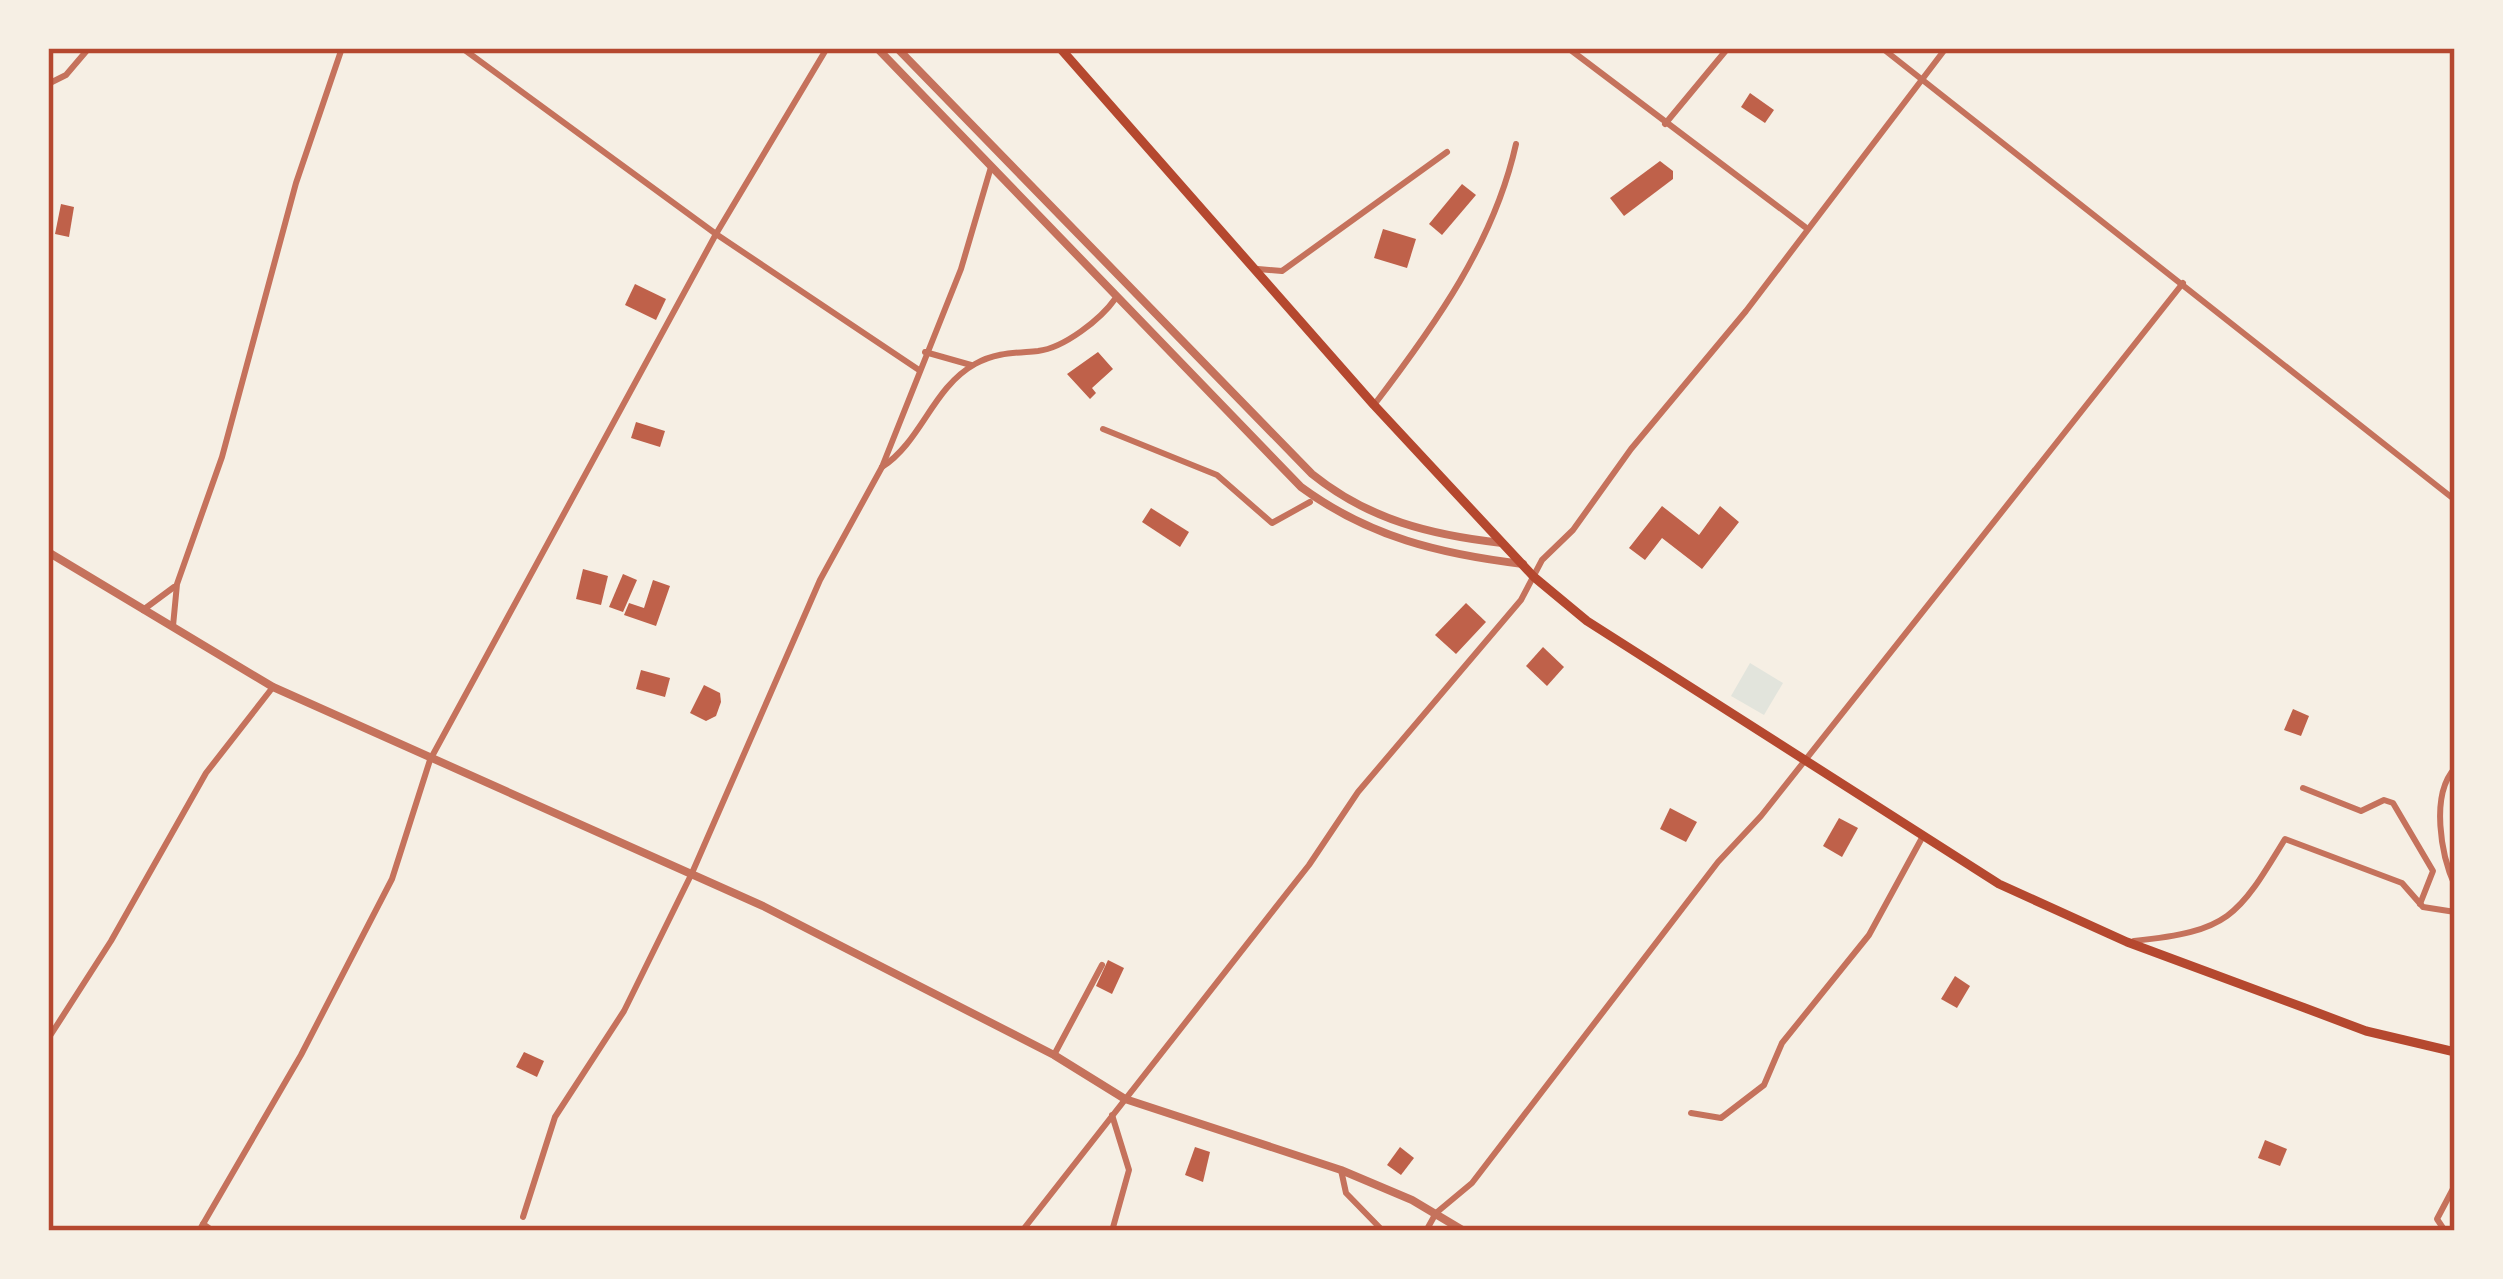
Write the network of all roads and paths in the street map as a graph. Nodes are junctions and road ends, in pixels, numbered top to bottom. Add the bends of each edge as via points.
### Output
1 (89, 48) edge
2 (342, 48) edge
3 (462, 48) edge
4 (827, 48) edge
5 (877, 48) edge
6 (897, 48) edge
7 (1060, 48) edge
8 (1568, 48) edge
9 (1728, 48) edge
10 (1882, 48) edge
11 (1946, 48) edge
12 (1922, 80) junction
13 (48, 84) edge
14 (1664, 125) junction
15 (1516, 144) dead end
16 (1447, 152) dead end
17 (992, 164) junction
18 (1805, 227) junction
19 (716, 234) junction
20 (1258, 268) junction
21 (2183, 283) junction
22 (1114, 299) junction
23 (926, 352) junction
24 (971, 365) junction
25 (919, 370) junction
26 (1374, 405) junction
27 (1102, 429) dead end
28 (882, 467) junction
29 (2455, 500) edge
30 (1310, 502) dead end
31 (1504, 543) junction
32 (48, 552) edge
33 (1522, 564) junction
34 (1534, 577) junction
35 (177, 584) junction
36 (123, 602) junction
37 (172, 626) junction
38 (273, 687) junction
39 (1807, 758) junction
40 (430, 760) junction
41 (2455, 768) edge
42 (2303, 788) dead end
43 (1923, 836) junction
44 (692, 873) junction
45 (2455, 886) edge
46 (2420, 904) junction
47 (2455, 912) edge
48 (2127, 942) junction
49 (1102, 965) dead end
50 (48, 1039) edge
51 (2455, 1052) edge
52 (1054, 1055) junction
53 (1125, 1099) junction
54 (1691, 1113) dead end
55 (1112, 1115) junction
56 (1341, 1170) junction
57 (2455, 1185) edge
58 (1436, 1213) junction
59 (523, 1217) dead end
60 (201, 1227) edge
61 (213, 1231) edge
62 (1022, 1231) edge
63 (1112, 1231) edge
64 (1383, 1231) edge
65 (1426, 1231) edge
66 (1464, 1231) edge
67 (2445, 1231) edge

1 - 13 street
2 - 35 street
3 - 19 street
4 - 19 street
5 - 17 street
6 - 31 street via 1312,474 1388,520
7 - 20 highway
8 - 14 street
9 - 14 street
10 - 12 street
11 - 12 street
12 - 18 street
12 - 21 street
14 - 18 street
15 - 26 street via 1505,193 1451,304
16 - 20 street via 1282,271
17 - 22 street
17 - 23 street
18 - 34 street
19 - 25 street
19 - 40 street
20 - 26 highway
21 - 29 street
21 - 39 street
22 - 24 street via 1054,347
22 - 33 street via 1276,465 1329,508 1397,539
23 - 24 street
23 - 25 street
24 - 28 street via 937,398 903,453
25 - 28 street
26 - 31 highway
27 - 30 street via 1217,475 1271,523
28 - 44 street via 820,580
31 - 33 highway
32 - 36 street
33 - 34 highway
34 - 39 highway via 1633,653
34 - 53 street
35 - 36 street via 147,611
35 - 37 street
36 - 37 street
37 - 38 street
38 - 40 street
38 - 50 street via 206,773
39 - 43 highway
39 - 58 street via 1472,1183
40 - 44 street
40 - 60 street via 392,879
41 - 45 street via 2446,778 2441,826
42 - 46 street via 2361,811 2393,803 2433,872
43 - 48 highway via 1999,884
43 - 54 street via 1869,935 1782,1043 1764,1085 1720,1118
44 - 52 street
44 - 59 street via 624,1011 555,1117
46 - 47 street
46 - 48 street via 2402,883 2285,838 2236,915 2181,936
48 - 51 highway via 2366,1031
49 - 52 street
52 - 53 street
53 - 55 street
53 - 56 street
55 - 62 street
55 - 63 street via 1129,1170
56 - 58 street
56 - 64 street via 1346,1192
57 - 67 street via 2437,1219
58 - 65 street
58 - 66 street
60 - 61 street

